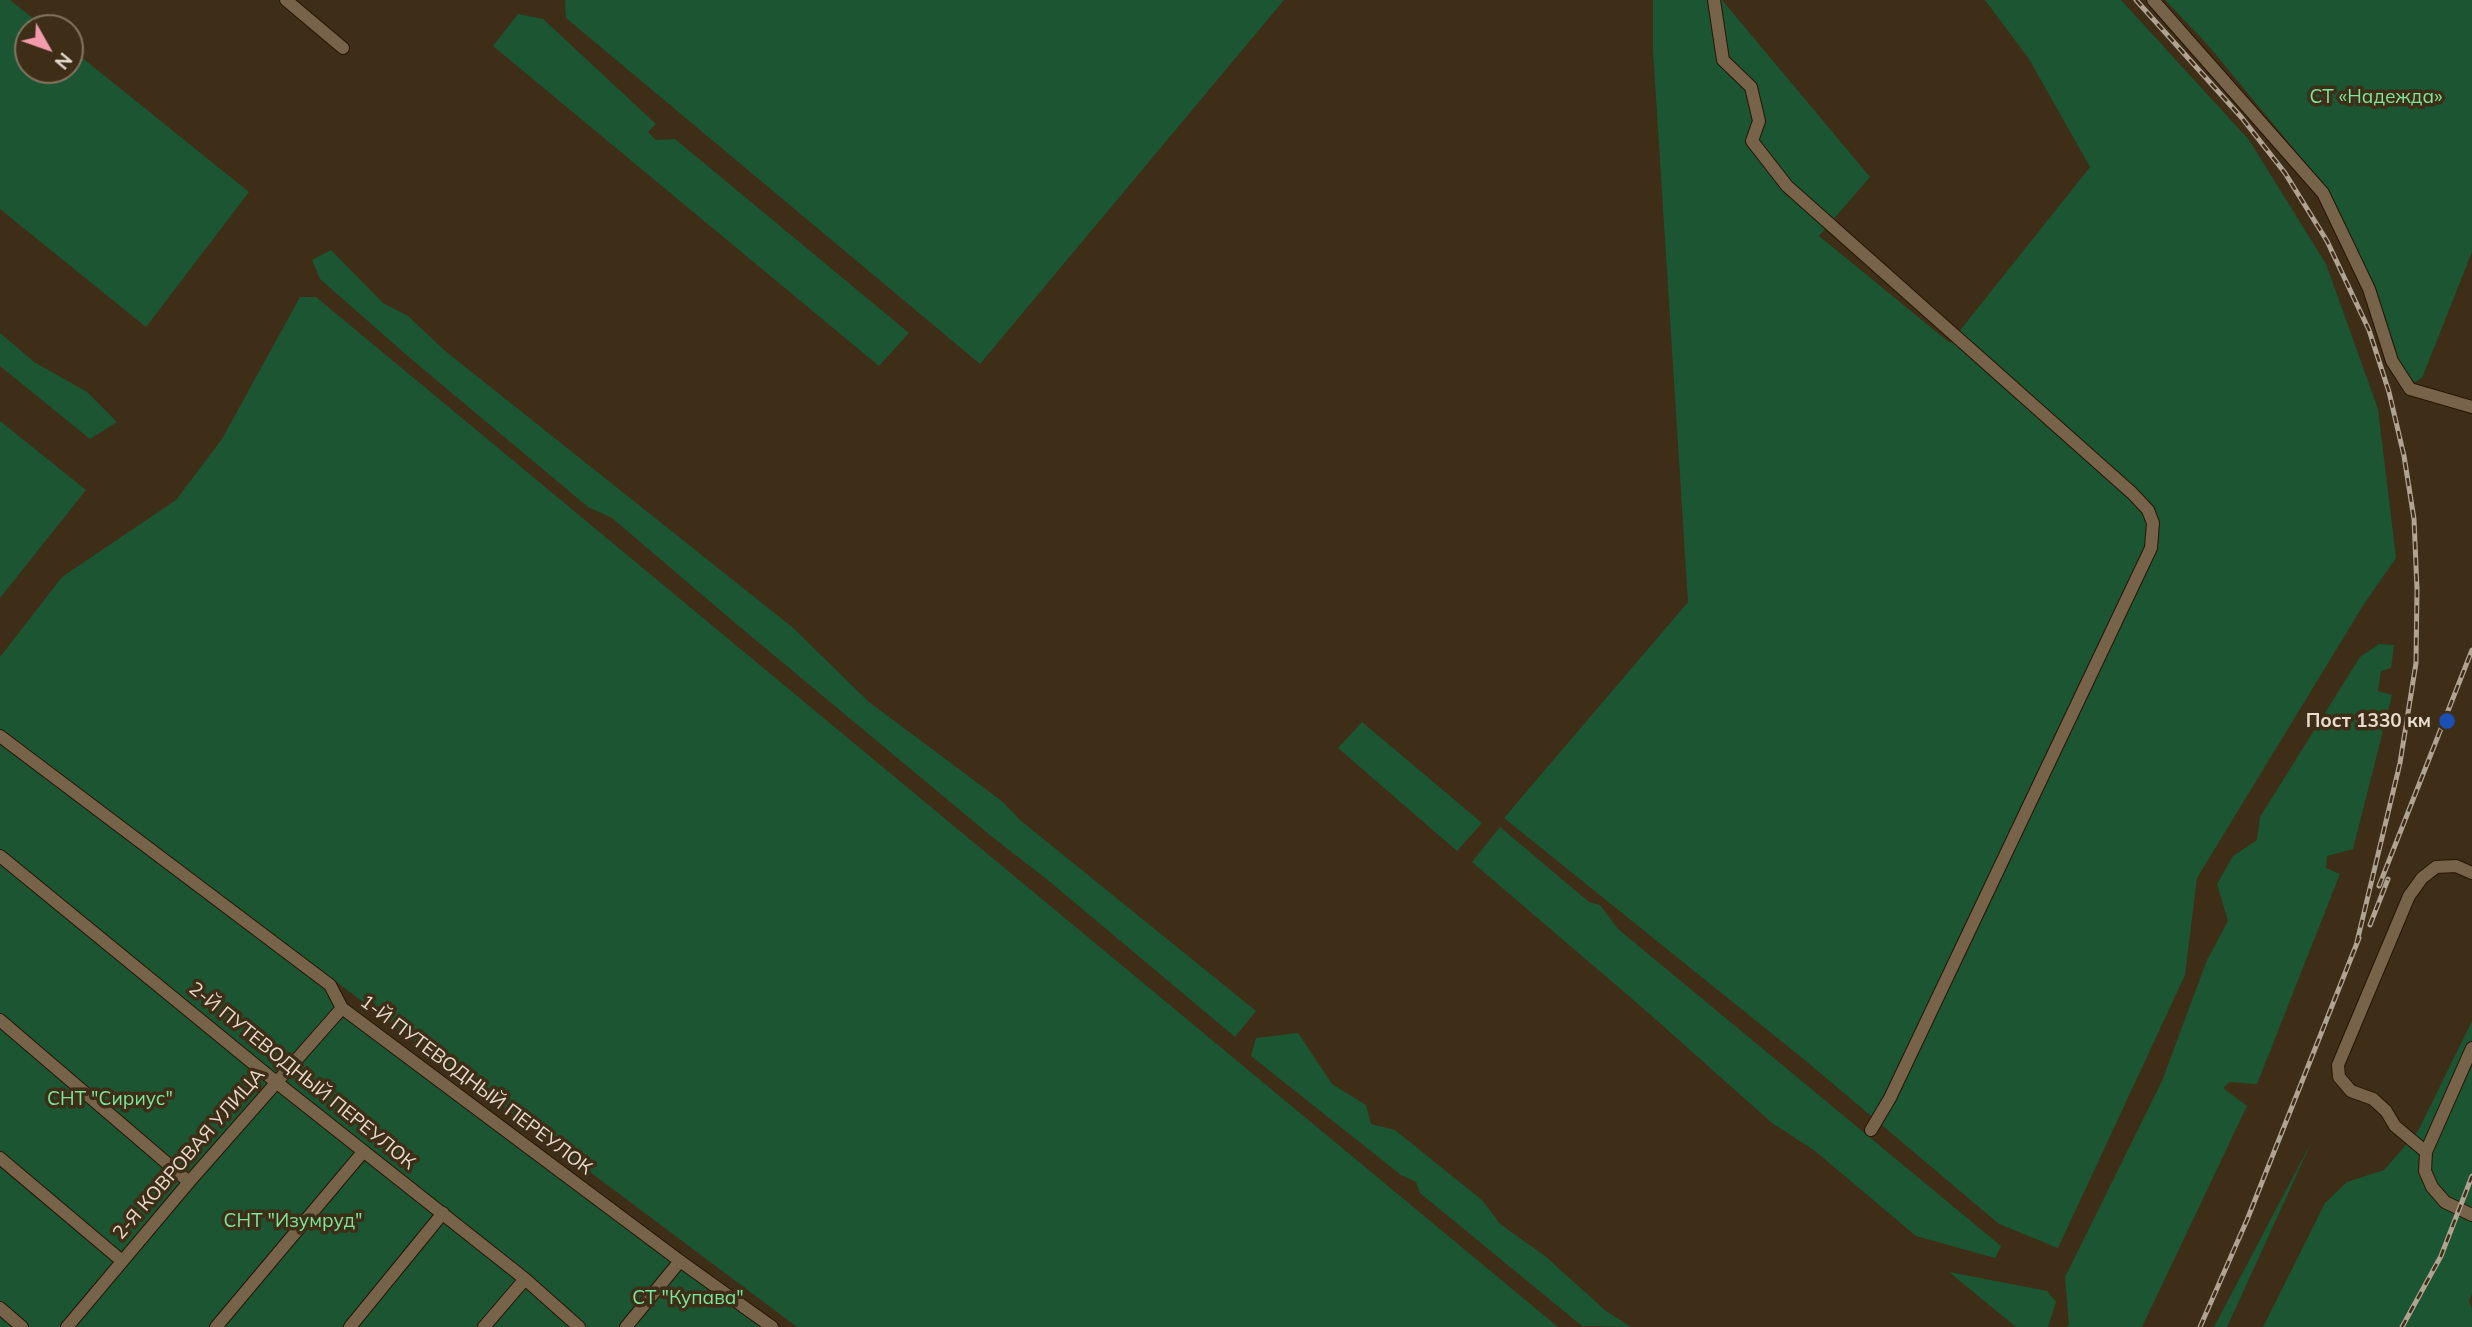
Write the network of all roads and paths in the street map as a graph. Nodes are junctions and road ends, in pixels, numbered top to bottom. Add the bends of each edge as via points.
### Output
1 (286, 0) edge
2 (1714, 0) edge
3 (2153, 0) edge
4 (343, 48) dead end
5 (2472, 407) edge
6 (0, 736) edge
7 (0, 856) edge
8 (2472, 873) edge
9 (342, 1008) junction
10 (0, 1020) edge
11 (2472, 1048) edge
12 (276, 1082) junction
13 (1871, 1130) dead end
14 (363, 1152) junction
15 (2426, 1152) junction
16 (0, 1158) edge
17 (189, 1182) junction
18 (443, 1213) junction
19 (2472, 1215) edge
20 (122, 1261) junction
21 (680, 1261) junction
22 (525, 1279) junction
23 (0, 1308) edge
24 (22, 1327) edge
25 (67, 1327) edge
26 (216, 1327) edge
27 (349, 1327) edge
28 (484, 1327) edge
29 (579, 1327) edge
30 (626, 1327) edge
31 (772, 1327) edge

1 - 4 street
2 - 13 street via 1723,60 1751,88 1759,121 1752,141 1787,186 2132,493 2153,523 2151,548
3 - 5 street via 2323,193 2369,289 2392,361 2410,389
6 - 9 street, 1-Й ПУТЕВОДНЫЙ ПЕРЕУЛОК via 330,985
7 - 12 street, 2-Й ПУТЕВОДНЫЙ ПЕРЕУЛОК
8 - 15 street via 2456,866 2436,867 2409,896 2338,1065 2339,1077 2351,1091 2373,1099 2395,1126
9 - 12 street, 2-Я КОВРОВАЯ УЛИЦА
9 - 21 street, 1-Й ПУТЕВОДНЫЙ ПЕРЕУЛОК
10 - 17 street
11 - 15 street
12 - 14 street, 2-Й ПУТЕВОДНЫЙ ПЕРЕУЛОК
12 - 17 street, 2-Я КОВРОВАЯ УЛИЦА
14 - 18 street, 2-Й ПУТЕВОДНЫЙ ПЕРЕУЛОК
14 - 26 street
15 - 19 street via 2425,1171 2432,1187 2445,1202
16 - 20 street
17 - 20 street, 2-Я КОВРОВАЯ УЛИЦА
18 - 22 street, 2-Й ПУТЕВОДНЫЙ ПЕРЕУЛОК
18 - 27 street
20 - 25 street, 2-Я КОВРОВАЯ УЛИЦА
21 - 30 street
21 - 31 street, 1-Й ПУТЕВОДНЫЙ ПЕРЕУЛОК
22 - 28 street
22 - 29 street, 2-Й ПУТЕВОДНЫЙ ПЕРЕУЛОК
23 - 24 street

